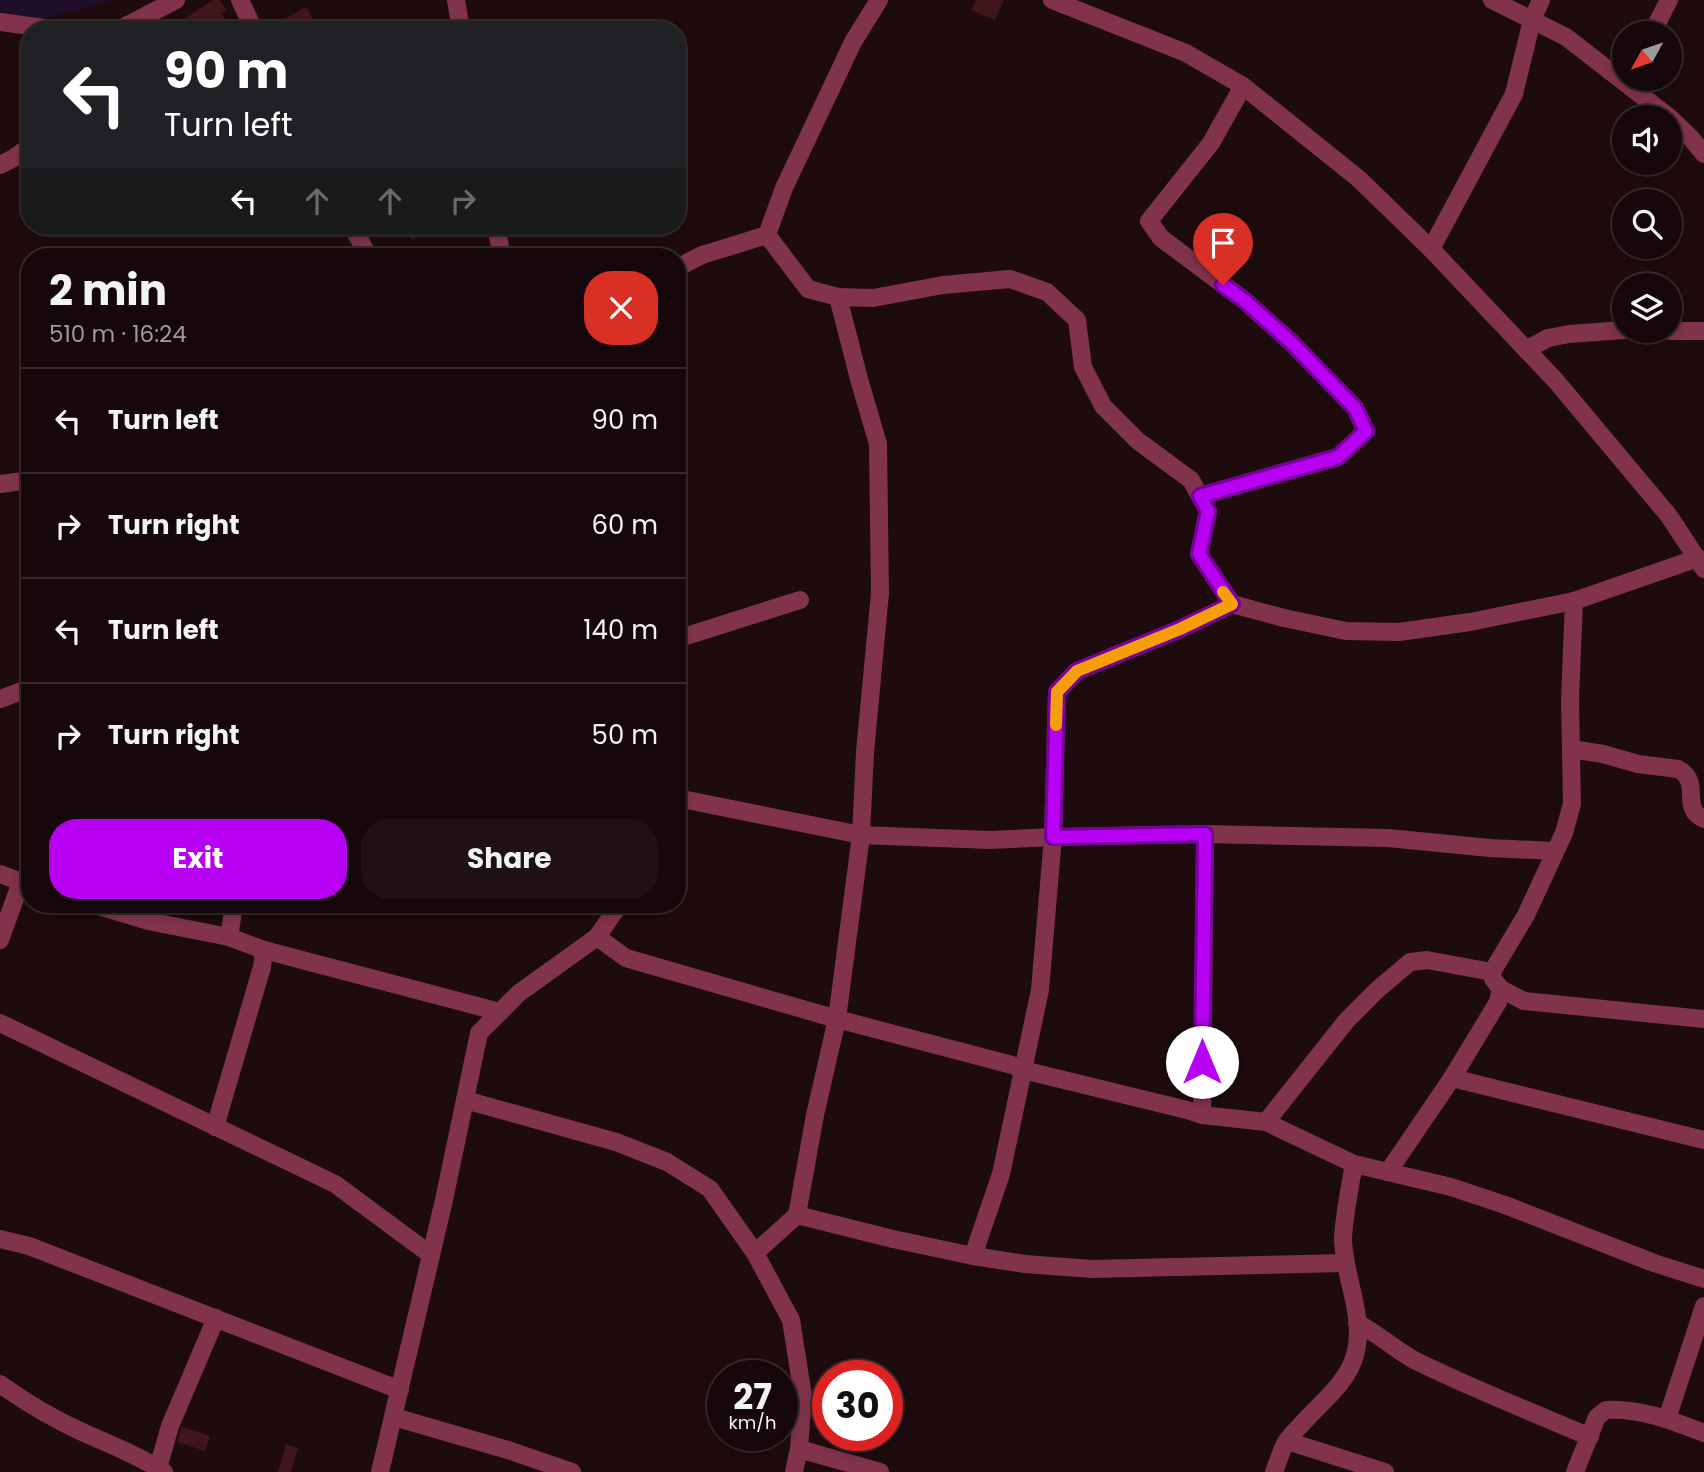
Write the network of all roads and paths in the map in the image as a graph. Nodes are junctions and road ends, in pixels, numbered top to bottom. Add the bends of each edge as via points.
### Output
1 (176, 0) edge
2 (240, 0) edge
3 (456, 0) edge
4 (879, 0) edge
5 (1052, 0) edge
6 (1492, 0) edge
7 (1541, 0) edge
8 (1669, 0) edge
9 (1532, 20) junction
10 (136, 21) edge
11 (250, 21) edge
12 (460, 21) edge
13 (1658, 21) edge
14 (0, 22) edge
15 (21, 25) edge
16 (1612, 70) edge
17 (1242, 86) junction
18 (1638, 91) edge
19 (1654, 105) edge
20 (1682, 129) edge
21 (21, 153) edge
22 (1704, 154) edge
23 (0, 165) edge
24 (767, 235) junction
25 (1431, 249) junction
26 (686, 263) edge
27 (838, 296) junction
28 (1612, 331) edge
29 (1682, 331) edge
30 (1704, 331) edge
31 (1526, 350) junction
32 (21, 481) edge
33 (0, 484) edge
34 (1200, 496) junction
35 (1701, 564) edge
36 (800, 600) dead end
37 (1574, 601) junction
38 (1232, 604) junction
39 (686, 636) edge
40 (21, 691) edge
41 (0, 699) edge
42 (1571, 749) junction
43 (686, 800) edge
44 (1704, 819) edge
45 (1205, 834) junction
46 (861, 835) junction
47 (1053, 837) junction
48 (1555, 851) junction
49 (0, 874) edge
50 (21, 882) edge
51 (21, 892) edge
52 (122, 913) edge
53 (233, 913) edge
54 (614, 913) edge
55 (229, 937) junction
56 (597, 937) junction
57 (0, 940) edge
58 (264, 950) junction
59 (1492, 972) junction
60 (1501, 989) junction
61 (500, 1012) junction
62 (837, 1018) junction
63 (1704, 1019) edge
64 (0, 1023) edge
65 (1023, 1070) junction
66 (1452, 1078) junction
67 (465, 1100) junction
68 (1202, 1115) junction
69 (1266, 1122) junction
70 (215, 1127) junction
71 (1704, 1140) edge
72 (1354, 1164) junction
73 (1388, 1172) junction
74 (797, 1215) junction
75 (0, 1239) edge
76 (755, 1253) junction
77 (431, 1255) junction
78 (973, 1256) junction
79 (1346, 1263) junction
80 (1704, 1279) edge
81 (1704, 1306) edge
82 (216, 1318) junction
83 (1357, 1323) junction
84 (0, 1384) edge
85 (400, 1390) junction
86 (394, 1417) junction
87 (1667, 1419) junction
88 (1704, 1433) edge
89 (1590, 1437) junction
90 (1287, 1441) junction
91 (799, 1449) junction
92 (161, 1470) edge
93 (380, 1472) edge
94 (572, 1472) edge
95 (794, 1472) edge
96 (880, 1472) edge
97 (1274, 1472) edge
98 (1385, 1472) edge
99 (1575, 1472) edge

1 - 10 street
2 - 11 street
3 - 12 street
4 - 24 street via 853,42
5 - 17 street via 1186,53
6 - 9 street
7 - 9 street
8 - 13 street
9 - 16 street via 1566,37
9 - 25 street via 1514,94
14 - 15 street
17 - 25 street via 1359,179
17 - 34 street via 1211,143 1149,221 1161,238 1244,300 1292,343 1355,408 1366,431 1338,457
18 - 19 street
20 - 22 street
21 - 23 street
24 - 26 street
24 - 27 street via 808,289
25 - 31 street
27 - 34 street via 873,298 1010,279 1047,292 1077,320 1083,367 1102,406 1138,442 1191,480
27 - 46 street via 878,444 880,593
28 - 31 street via 1548,338
29 - 30 street
31 - 35 street via 1669,516
32 - 33 street
34 - 38 street via 1208,511 1199,554
35 - 37 street
36 - 39 street
37 - 38 street via 1399,632 1346,631
37 - 42 street
38 - 47 street via 1077,671 1057,692
40 - 41 street
42 - 44 street via 1683,771 1691,783 1693,809
42 - 48 street via 1573,804
43 - 46 street
45 - 47 street
45 - 48 street via 1388,838
45 - 68 street
46 - 47 street via 990,840
46 - 62 street
47 - 65 street via 1040,990
48 - 59 street via 1526,915
49 - 50 street
51 - 57 street
52 - 55 street
53 - 55 street
54 - 56 street
55 - 58 street
56 - 61 street
56 - 62 street via 626,958
58 - 61 street
58 - 70 street
59 - 60 street
59 - 69 street via 1427,960 1410,962 1347,1020
60 - 63 street via 1524,1001
60 - 66 street via 1498,1002
61 - 67 street via 479,1032
62 - 65 street
62 - 74 street
64 - 70 street
65 - 68 street
65 - 78 street via 1001,1174
66 - 71 street
66 - 73 street
67 - 76 street via 617,1142 667,1162 710,1189
67 - 77 street
68 - 69 street
69 - 72 street
70 - 77 street via 335,1184
72 - 73 street
72 - 79 street via 1343,1238
73 - 80 street via 1505,1205
74 - 76 street
74 - 78 street
75 - 82 street
76 - 91 street via 791,1320 803,1396
77 - 85 street
78 - 79 street via 1092,1269
79 - 83 street
81 - 87 street
82 - 85 street
82 - 92 street via 170,1426
83 - 89 street via 1426,1366
83 - 90 street via 1356,1352 1349,1372
84 - 92 street via 57,1420
85 - 86 street
86 - 93 street
86 - 94 street
87 - 88 street
87 - 89 street via 1606,1410 1597,1417
89 - 99 street
90 - 97 street
90 - 98 street
91 - 95 street
91 - 96 street

